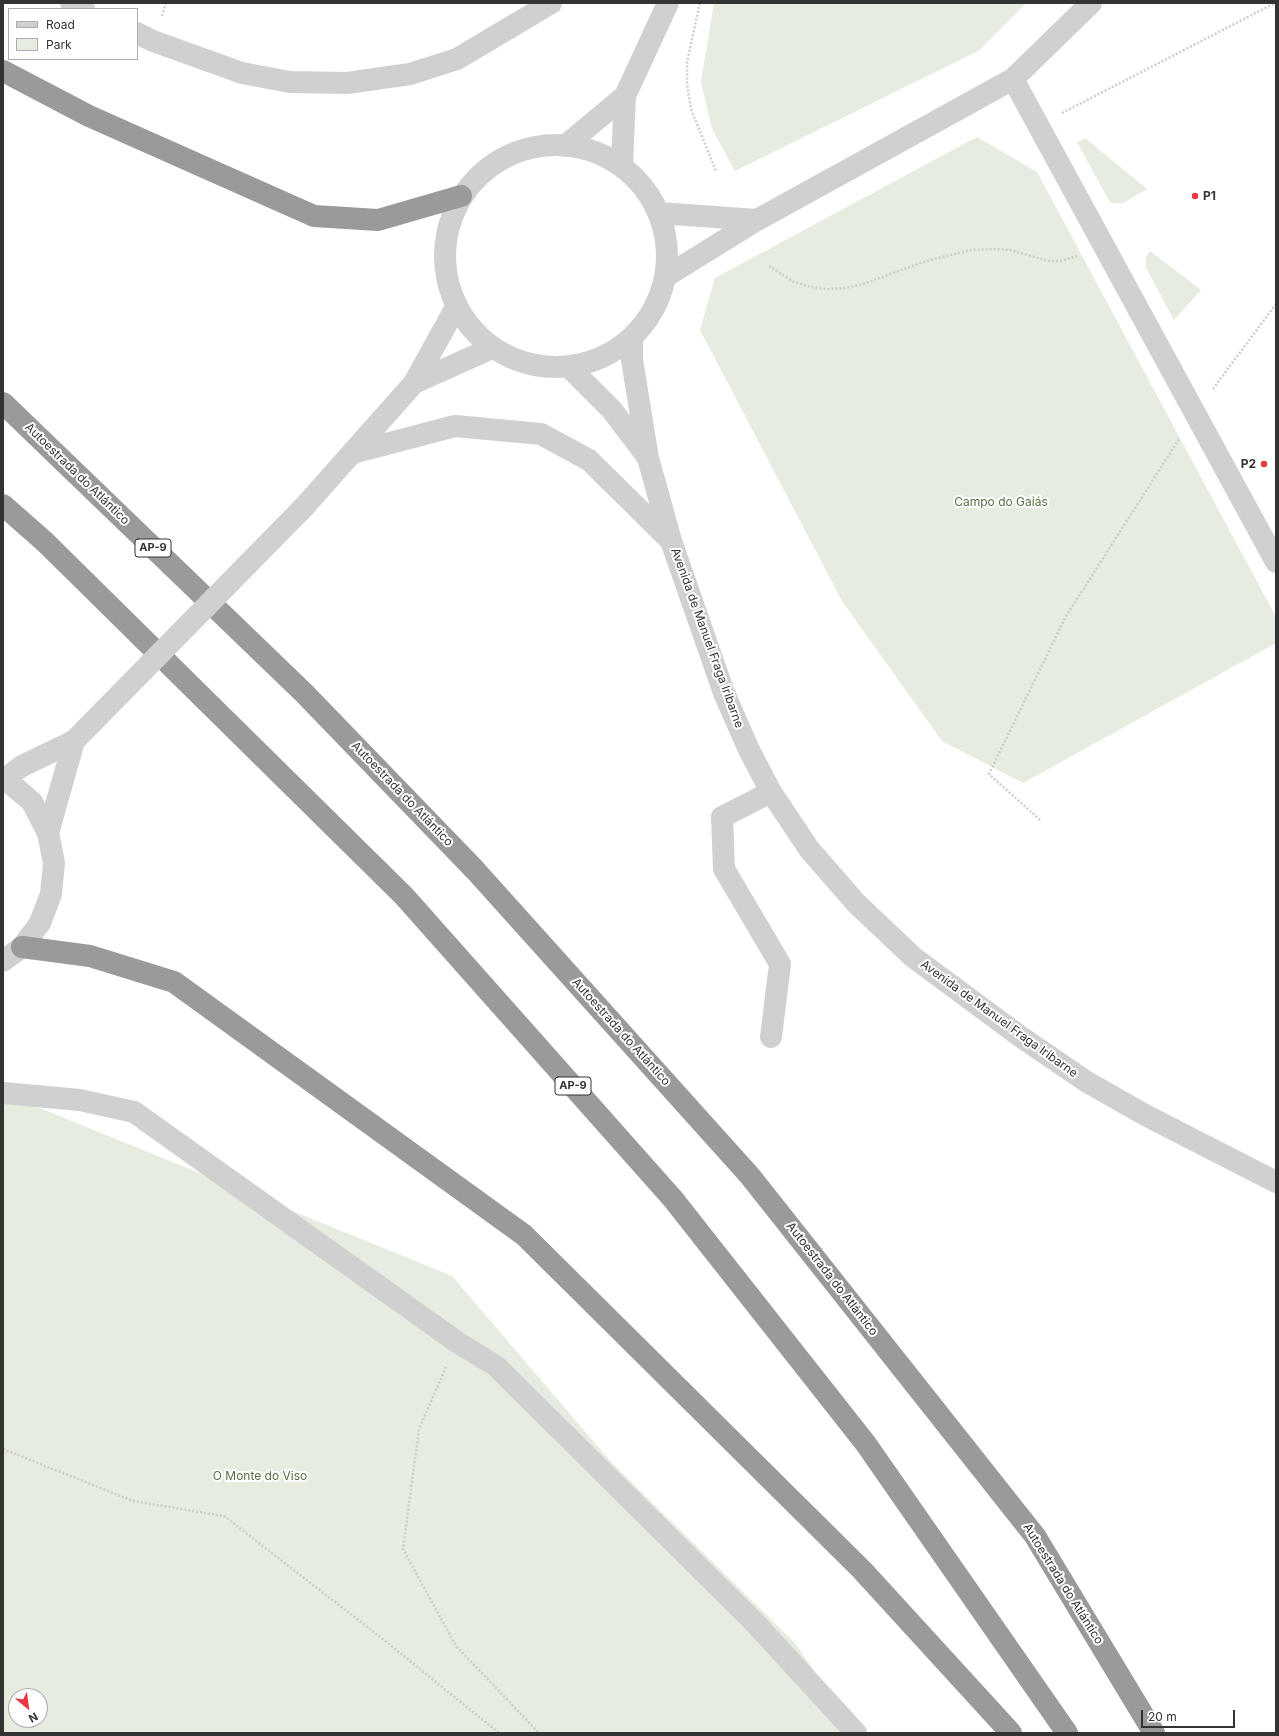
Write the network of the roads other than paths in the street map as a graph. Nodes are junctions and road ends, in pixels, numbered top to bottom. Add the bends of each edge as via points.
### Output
1 (71, 3) edge
2 (551, 3) edge
3 (668, 3) edge
4 (1091, 3) edge
5 (82, 8) edge
6 (138, 34) edge
7 (3, 71) edge
8 (1013, 79) junction
9 (625, 96) junction
10 (565, 146) junction
11 (622, 165) junction
12 (461, 196) junction
13 (659, 213) junction
14 (757, 220) junction
15 (665, 277) junction
16 (456, 307) junction
17 (632, 337) junction
18 (492, 348) junction
19 (569, 367) junction
20 (414, 383) junction
21 (3, 403) edge
22 (352, 453) junction
23 (648, 458) junction
24 (3, 505) edge
25 (671, 541) junction
26 (1276, 562) edge
27 (74, 742) junction
28 (4, 777) edge
29 (771, 792) junction
30 (48, 833) junction
31 (22, 947) junction
32 (3, 961) edge
33 (771, 1037) dead end
34 (3, 1093) edge
35 (1276, 1182) edge
36 (856, 1733) edge
37 (1011, 1733) edge
38 (1067, 1733) edge
39 (1154, 1733) edge

1 - 5 street
2 - 6 street via 457,59 410,74 347,83 290,82 242,73
3 - 9 street
4 - 8 street
7 - 12 highway via 89,116 314,216 378,220
8 - 14 street
8 - 26 street
9 - 10 street
9 - 11 street
10 - 11 street via 594,151
10 - 12 street via 557,144 520,150 487,168
11 - 13 street via 644,186
12 - 16 street via 446,232 445,271
13 - 14 street
13 - 15 street via 667,242
14 - 15 street
15 - 17 street via 653,310
16 - 18 street via 472,330
16 - 20 street
17 - 19 street via 603,357
17 - 23 street, Avenida de Manuel Fraga Iribarne via 632,360
18 - 19 street via 516,361 542,367
18 - 20 street
19 - 23 street, Avenida de Manuel Fraga Iribarne via 612,410
20 - 22 street
21 - 39 highway, Autoestrada do Atlántico / AP-9 via 304,693 475,870 750,1176 1035,1536
22 - 25 street via 455,426 541,434 589,460
22 - 27 street, bridge via 304,507
23 - 25 street, Avenida de Manuel Fraga Iribarne
24 - 38 highway, AP-9 via 45,542 404,896 673,1199 866,1444
25 - 29 street, Avenida de Manuel Fraga Iribarne via 724,693
27 - 28 street
27 - 30 street
28 - 30 street via 32,802
29 - 33 street via 722,817 724,869 780,964
29 - 35 street, Avenida de Manuel Fraga Iribarne via 809,849 856,903 913,957 1021,1038 1087,1082
30 - 31 street via 54,863 51,894 40,923
31 - 32 street
31 - 37 highway via 90,956 174,982 524,1235 862,1570
34 - 36 street via 80,1100 134,1112 457,1342 496,1366 755,1623

